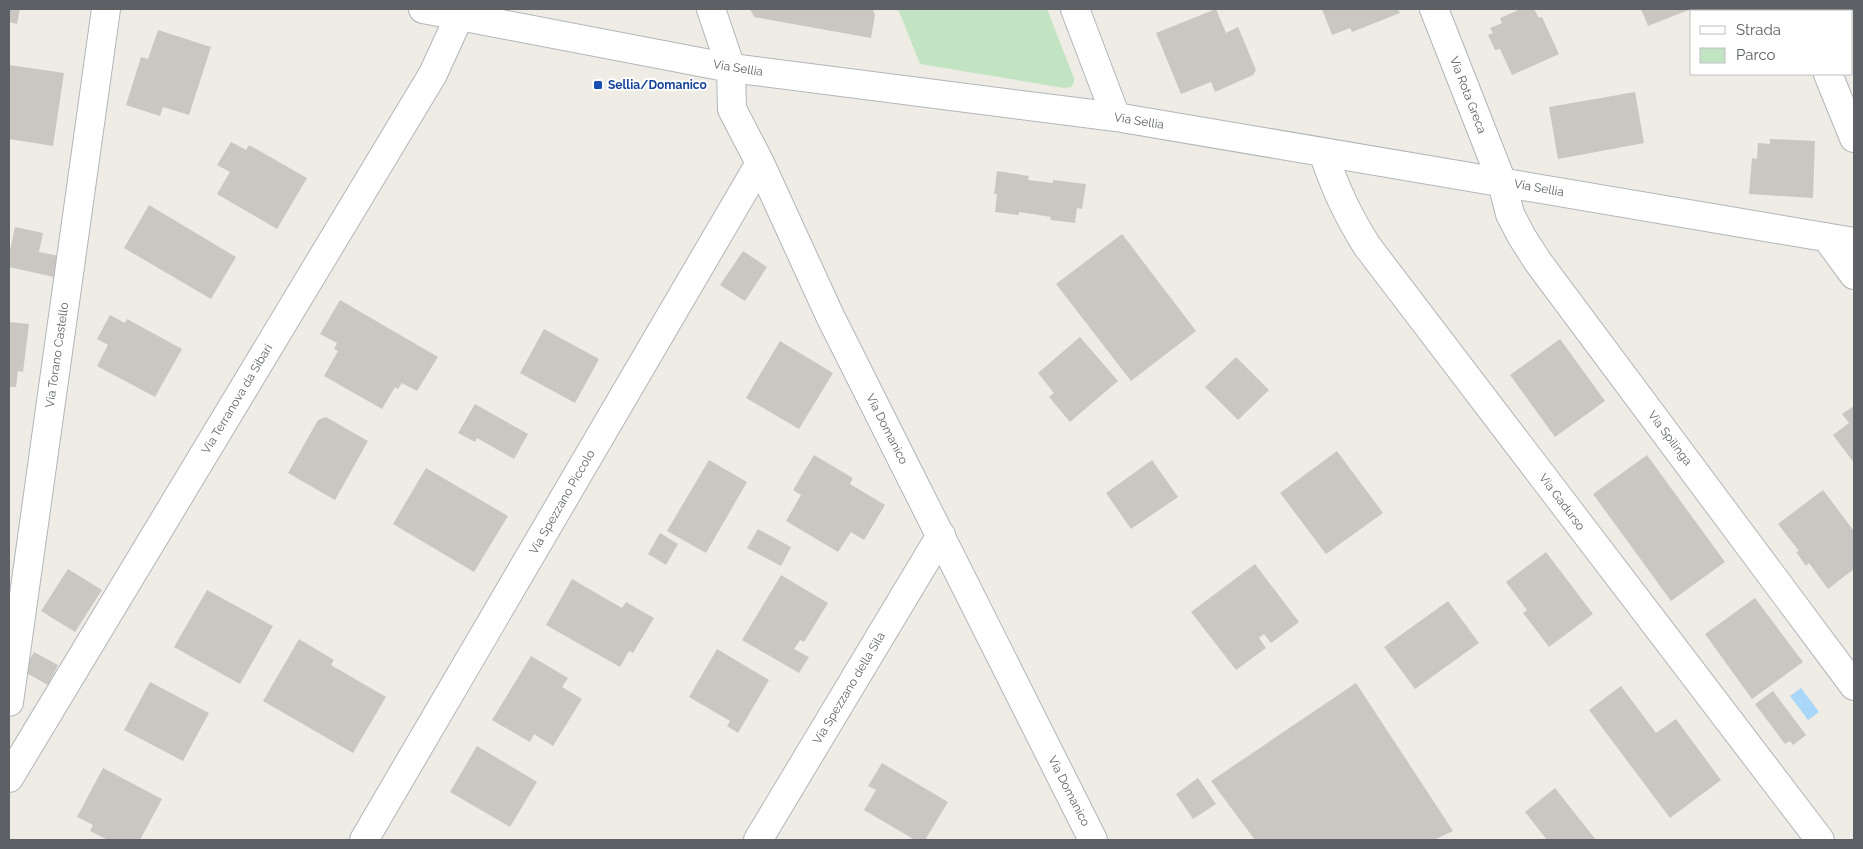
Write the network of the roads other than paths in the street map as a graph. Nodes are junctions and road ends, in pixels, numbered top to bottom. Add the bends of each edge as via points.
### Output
1 (106, 9) edge
2 (423, 9) edge
3 (712, 9) edge
4 (1075, 9) edge
5 (1434, 9) edge
6 (459, 17) junction
7 (731, 68) junction
8 (1828, 75) edge
9 (1116, 117) junction
10 (1854, 138) edge
11 (1323, 152) junction
12 (760, 163) junction
13 (1502, 182) junction
14 (1826, 237) junction
15 (1854, 242) edge
16 (1854, 276) edge
17 (941, 535) junction
18 (1854, 686) edge
19 (9, 702) edge
20 (9, 778) edge
21 (364, 840) edge
22 (758, 840) edge
23 (1093, 840) edge
24 (1820, 840) edge

1 - 19 street, Via Torano Castello
2 - 6 street, Via Sellia
3 - 7 street, Via Domanico
4 - 9 street
5 - 13 street, Via Rota Greca
6 - 7 street, Via Sellia
6 - 20 street, Via Terranova da Sibari via 433,74
7 - 9 street, Via Sellia
7 - 12 street, Via Domanico via 732,109
8 - 10 street
9 - 11 street, Via Sellia
11 - 13 street, Via Sellia
11 - 24 street, Via Gadurso via 1337,192 1368,246
12 - 17 street, Via Domanico via 830,316
12 - 21 street, Via Spezzano Piccolo
13 - 14 street, Via Sellia
13 - 18 street, Via Spilinga via 1510,214 1538,262
14 - 15 street, Via Sellia
14 - 16 street
17 - 22 street, Via Spezzano della Sila
17 - 23 street, Via Domanico

